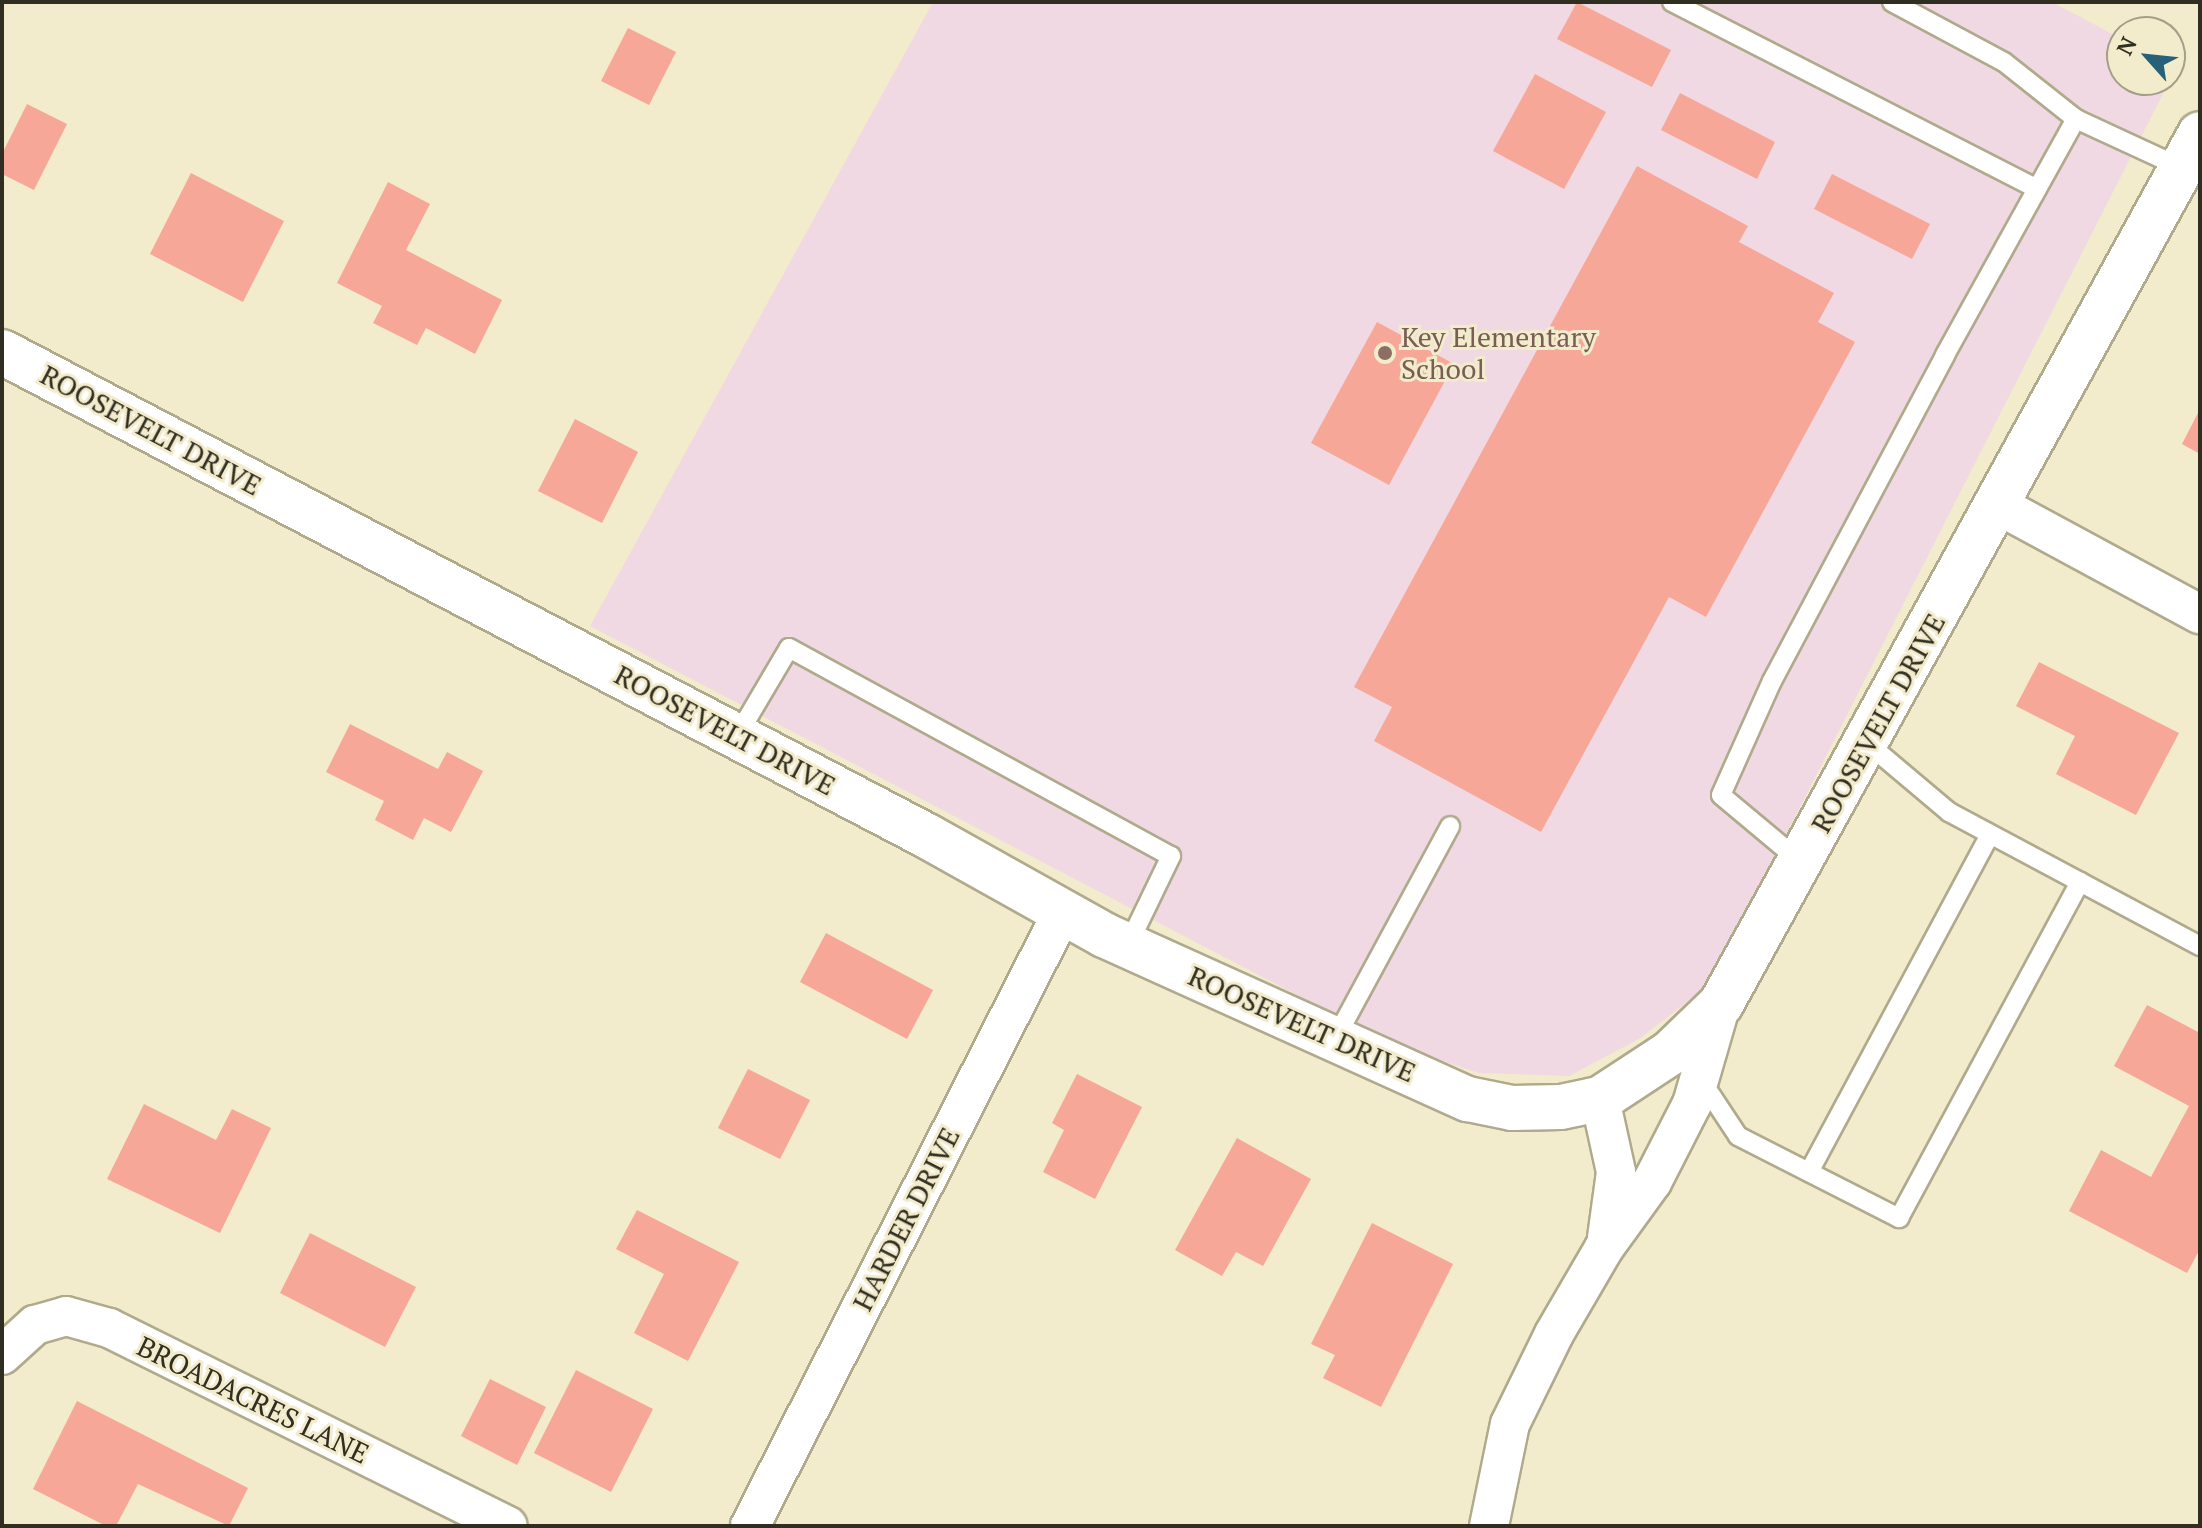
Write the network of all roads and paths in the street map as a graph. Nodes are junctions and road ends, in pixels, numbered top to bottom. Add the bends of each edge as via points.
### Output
1 (1672, 2) edge
2 (1892, 2) edge
3 (2076, 119) junction
4 (2191, 151) edge
5 (2037, 189) junction
6 (2, 352) edge
7 (1998, 505) junction
8 (2200, 614) edge
9 (737, 736) junction
10 (1867, 743) junction
11 (1450, 826) dead end
12 (1990, 834) junction
13 (1802, 863) junction
14 (2080, 882) junction
15 (1063, 911) junction
16 (1128, 946) junction
17 (2200, 946) edge
18 (1721, 1004) junction
19 (1335, 1039) junction
20 (1697, 1074) junction
21 (1600, 1099) junction
22 (1809, 1172) junction
23 (1604, 1248) junction
24 (2, 1355) edge
25 (507, 1526) edge
26 (750, 1526) edge
27 (1489, 1526) edge

1 - 5 lane
2 - 3 lane via 2004,62
3 - 4 lane
3 - 5 lane
4 - 7 street, ROOSEVELT DRIVE
5 - 13 lane via 1772,681 1721,795
6 - 9 street, ROOSEVELT DRIVE
7 - 8 street
7 - 10 street, ROOSEVELT DRIVE
9 - 15 street, ROOSEVELT DRIVE
9 - 16 lane via 789,648 1171,856
10 - 12 lane via 1949,812
10 - 13 street, ROOSEVELT DRIVE
11 - 19 lane
12 - 14 lane
12 - 22 lane
13 - 18 street, ROOSEVELT DRIVE
14 - 17 lane
14 - 22 lane via 1899,1218
15 - 16 street, ROOSEVELT DRIVE
15 - 26 street, HARDER DRIVE
16 - 19 street, ROOSEVELT DRIVE
18 - 20 street
18 - 21 street, ROOSEVELT DRIVE via 1670,1053
19 - 21 street, ROOSEVELT DRIVE via 1483,1102 1512,1108 1561,1107
20 - 22 lane via 1738,1136
20 - 23 street via 1692,1104 1652,1182
21 - 23 street via 1616,1172
23 - 27 street via 1510,1424
24 - 25 street, BROADACRES LANE via 35,1325 66,1316 109,1328

